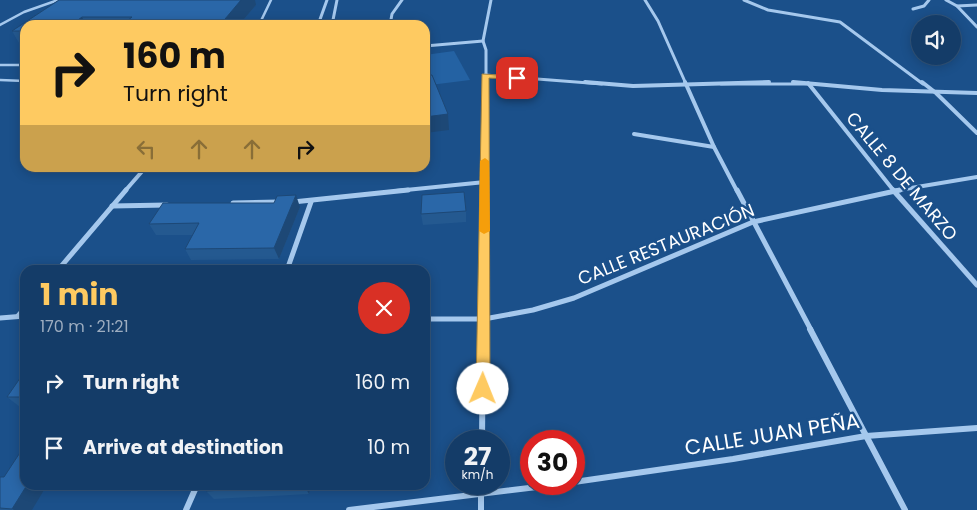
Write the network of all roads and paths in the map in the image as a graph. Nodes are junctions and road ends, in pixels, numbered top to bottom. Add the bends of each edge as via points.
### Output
1 (58, 0) edge
2 (271, 0) edge
3 (327, 0) edge
4 (337, 0) edge
5 (402, 0) edge
6 (491, 0) edge
7 (645, 0) edge
8 (744, 0) edge
9 (929, 0) edge
10 (946, 0) edge
11 (977, 5) edge
12 (958, 6) junction
13 (913, 9) dead end
14 (261, 20) edge
15 (320, 20) edge
16 (333, 20) edge
17 (391, 20) edge
18 (0, 25) edge
19 (977, 27) edge
20 (483, 41) junction
21 (430, 46) edge
22 (0, 64) edge
23 (20, 65) edge
24 (485, 75) junction
25 (0, 80) edge
26 (20, 81) edge
27 (687, 83) junction
28 (808, 83) junction
29 (936, 93) junction
30 (977, 93) edge
31 (977, 133) edge
32 (634, 134) dead end
33 (714, 147) junction
34 (142, 172) edge
35 (977, 177) edge
36 (485, 182) junction
37 (894, 191) junction
38 (312, 202) junction
39 (172, 204) edge
40 (222, 204) edge
41 (112, 206) junction
42 (753, 222) junction
43 (62, 265) edge
44 (289, 265) edge
45 (977, 285) edge
46 (20, 316) edge
47 (0, 318) edge
48 (430, 319) edge
49 (484, 319) junction
50 (977, 428) edge
51 (482, 430) edge
52 (866, 436) junction
53 (585, 480) edge
54 (195, 490) edge
55 (481, 495) joint
56 (186, 510) edge
57 (349, 510) edge
58 (481, 510) edge
59 (905, 510) edge

1 - 18 lane
2 - 14 lane
3 - 15 street
4 - 16 street
5 - 17 street
6 - 20 street
7 - 27 street
8 - 29 street via 768,10 840,22
9 - 13 street via 924,6
10 - 12 street
11 - 12 street
12 - 19 street
20 - 21 street
20 - 24 street
22 - 23 lane
24 - 27 street via 633,86
24 - 36 street
25 - 26 lane
27 - 28 street
27 - 33 street
28 - 29 street
28 - 37 street, CALLE 8 DE MARZO
29 - 30 street
29 - 31 street
32 - 33 street
33 - 42 street
34 - 41 street
35 - 37 street, CALLE RESTAURACIÓN
36 - 38 street
36 - 49 street
37 - 42 street, CALLE RESTAURACIÓN
37 - 45 street, CALLE 8 DE MARZO
38 - 40 street
38 - 44 street
39 - 41 street
41 - 43 street
42 - 49 street, CALLE RESTAURACIÓN via 574,298
42 - 52 street
46 - 47 street
48 - 49 street, CALLE RESTAURACIÓN
49 - 51 street
50 - 52 street, CALLE JUAN PEÑA
52 - 53 street, CALLE JUAN PEÑA
52 - 59 street
54 - 56 street
55 - 57 street
55 - 58 street

